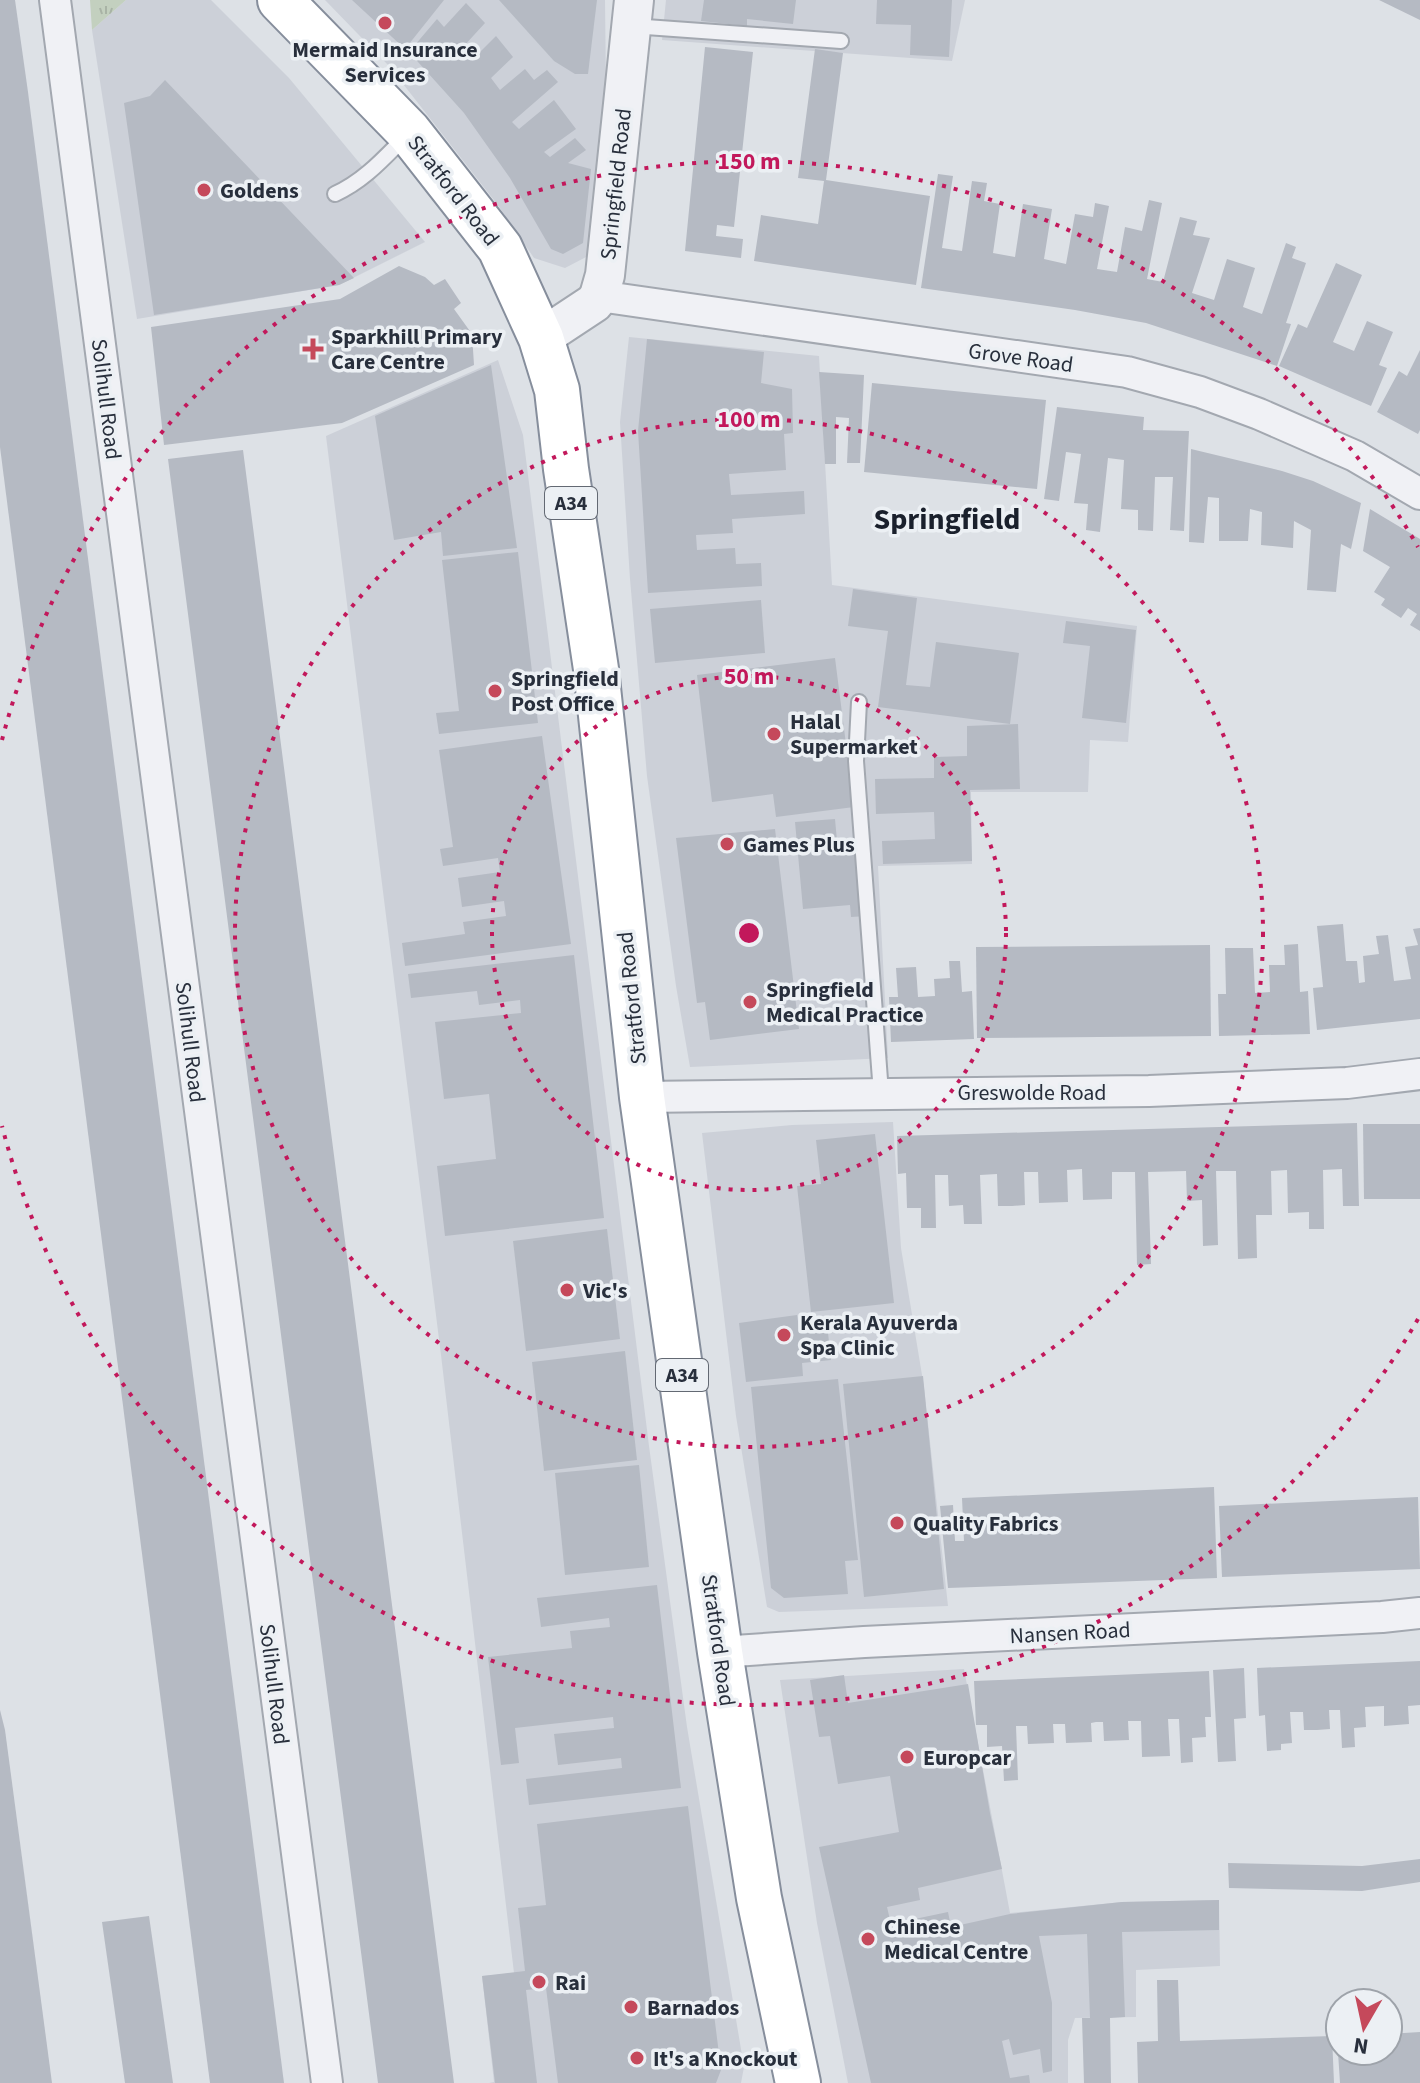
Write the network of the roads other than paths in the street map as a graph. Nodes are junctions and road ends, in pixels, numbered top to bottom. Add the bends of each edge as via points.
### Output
1 (55, 0) edge
2 (280, 0) edge
3 (632, 13) edge
4 (841, 41) dead end
5 (409, 132) junction
6 (335, 194) dead end
7 (599, 296) junction
8 (541, 338) junction
9 (1420, 494) edge
10 (859, 702) dead end
11 (1420, 1074) edge
12 (881, 1093) junction
13 (642, 1097) junction
14 (1420, 1613) edge
15 (720, 1652) junction
16 (327, 2083) edge
17 (798, 2083) edge

1 - 16 street, Solihull Road
2 - 5 highway, Stratford Road / A34
3 - 4 lane
3 - 7 street, Springfield Road
5 - 6 lane via 369,174
5 - 8 highway, Stratford Road / A34 via 500,248
7 - 8 street
7 - 9 street, Grove Road via 1127,372 1259,414 1355,456
8 - 13 highway, Stratford Road / A34 via 557,390 596,669
10 - 12 lane via 856,761
11 - 12 street, Greswolde Road via 1347,1083 1149,1091
12 - 13 street, Greswolde Road
13 - 15 highway, Stratford Road / A34
14 - 15 street, Nansen Road
15 - 17 highway, Stratford Road / A34 via 759,1898

